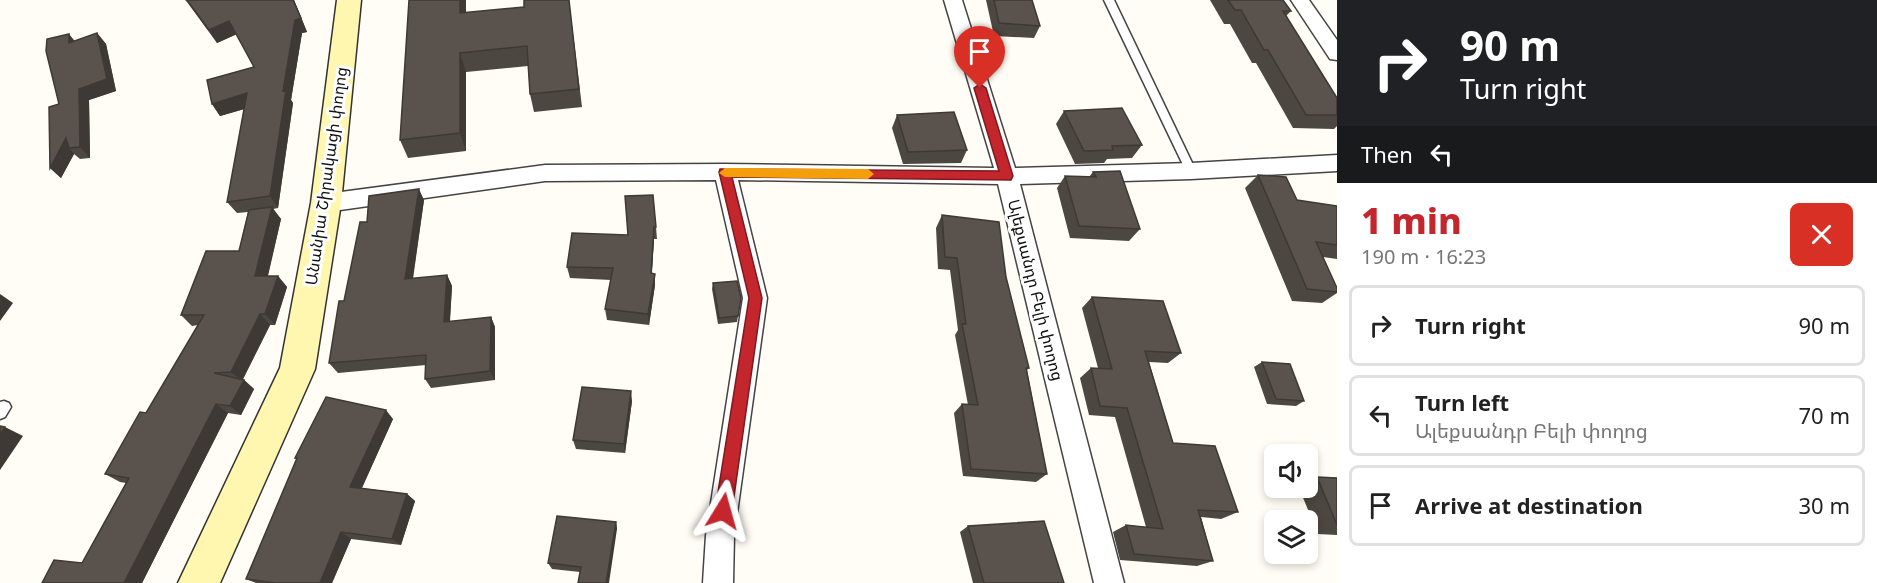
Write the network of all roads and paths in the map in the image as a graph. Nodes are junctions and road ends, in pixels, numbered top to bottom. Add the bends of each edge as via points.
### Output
1 (349, 0) edge
2 (953, 0) edge
3 (1109, 0) edge
4 (1300, 0) edge
5 (1337, 54) edge
6 (1337, 163) edge
7 (1191, 171) junction
8 (725, 172) junction
9 (1007, 176) junction
10 (326, 203) junction
11 (199, 583) edge
12 (717, 583) edge
13 (1109, 583) edge

1 - 10 main road, Անանիա Շիրակացի փողոց
2 - 9 street, Ալեքսանդր Բելի փողոց
3 - 7 lane
4 - 5 street
6 - 7 street
7 - 9 street
8 - 9 street
8 - 10 street via 545,173
8 - 12 street via 755,298 720,535
9 - 13 street, Ալեքսանդր Բելի փողոց
10 - 11 main road, Անանիա Շիրակացի փողոց via 297,369

